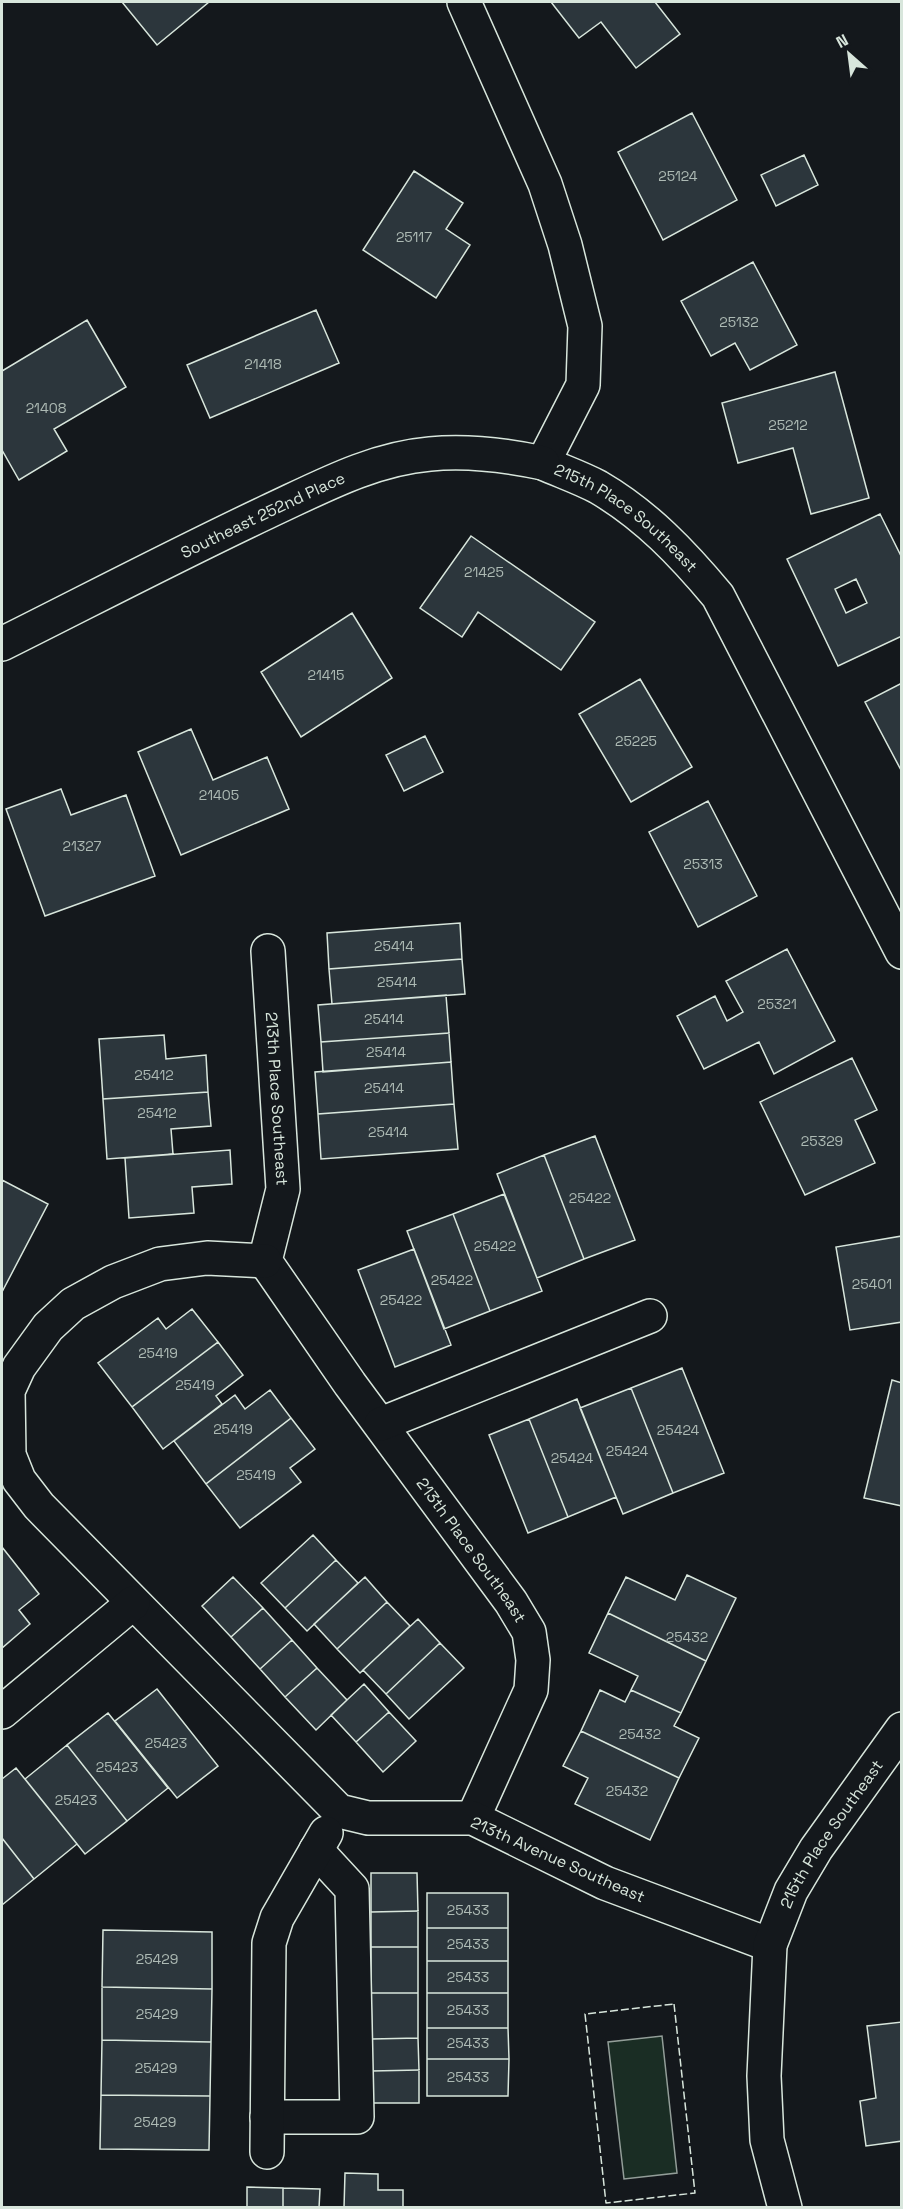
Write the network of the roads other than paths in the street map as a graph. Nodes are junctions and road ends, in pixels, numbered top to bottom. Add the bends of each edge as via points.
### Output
1 (464, 2) edge
2 (543, 463) junction
3 (2, 644) edge
4 (268, 951) dead end
5 (902, 952) edge
6 (266, 1262) junction
7 (650, 1316) dead end
8 (5, 1388) edge
9 (381, 1424) junction
10 (133, 1603) junction
11 (2, 1712) edge
12 (902, 1729) edge
13 (339, 1811) junction
14 (473, 1818) junction
15 (316, 1850) junction
16 (770, 1945) junction
17 (267, 2117) junction
18 (267, 2152) dead end
19 (785, 2208) edge

1 - 2 street, 215th Place Southeast via 545,184 585,326 583,385
2 - 3 street, Southeast 252nd Place via 460,452 375,465 239,525
2 - 5 street, 215th Place Southeast via 598,487 647,520 718,596
4 - 6 street, 213th Place Southeast via 283,1189
6 - 8 street via 207,1258 160,1264 113,1282 74,1304 48,1327
6 - 9 street, 213th Place Southeast
7 - 9 street
8 - 10 street via 9,1455 19,1480 39,1506
9 - 14 street, 213th Place Southeast via 529,1632 533,1660 531,1690
10 - 11 street
10 - 13 street
12 - 16 street, 215th Place Southeast via 816,1849 791,1891
13 - 14 street, 213th Avenue Southeast via 368,1818
13 - 15 street
14 - 16 street, 213th Avenue Southeast via 604,1883
15 - 17 street via 277,1918 269,1942
15 - 17 street via 352,1890 357,2116
16 - 19 street, 215th Place Southeast via 764,2076 767,2140
17 - 18 street

